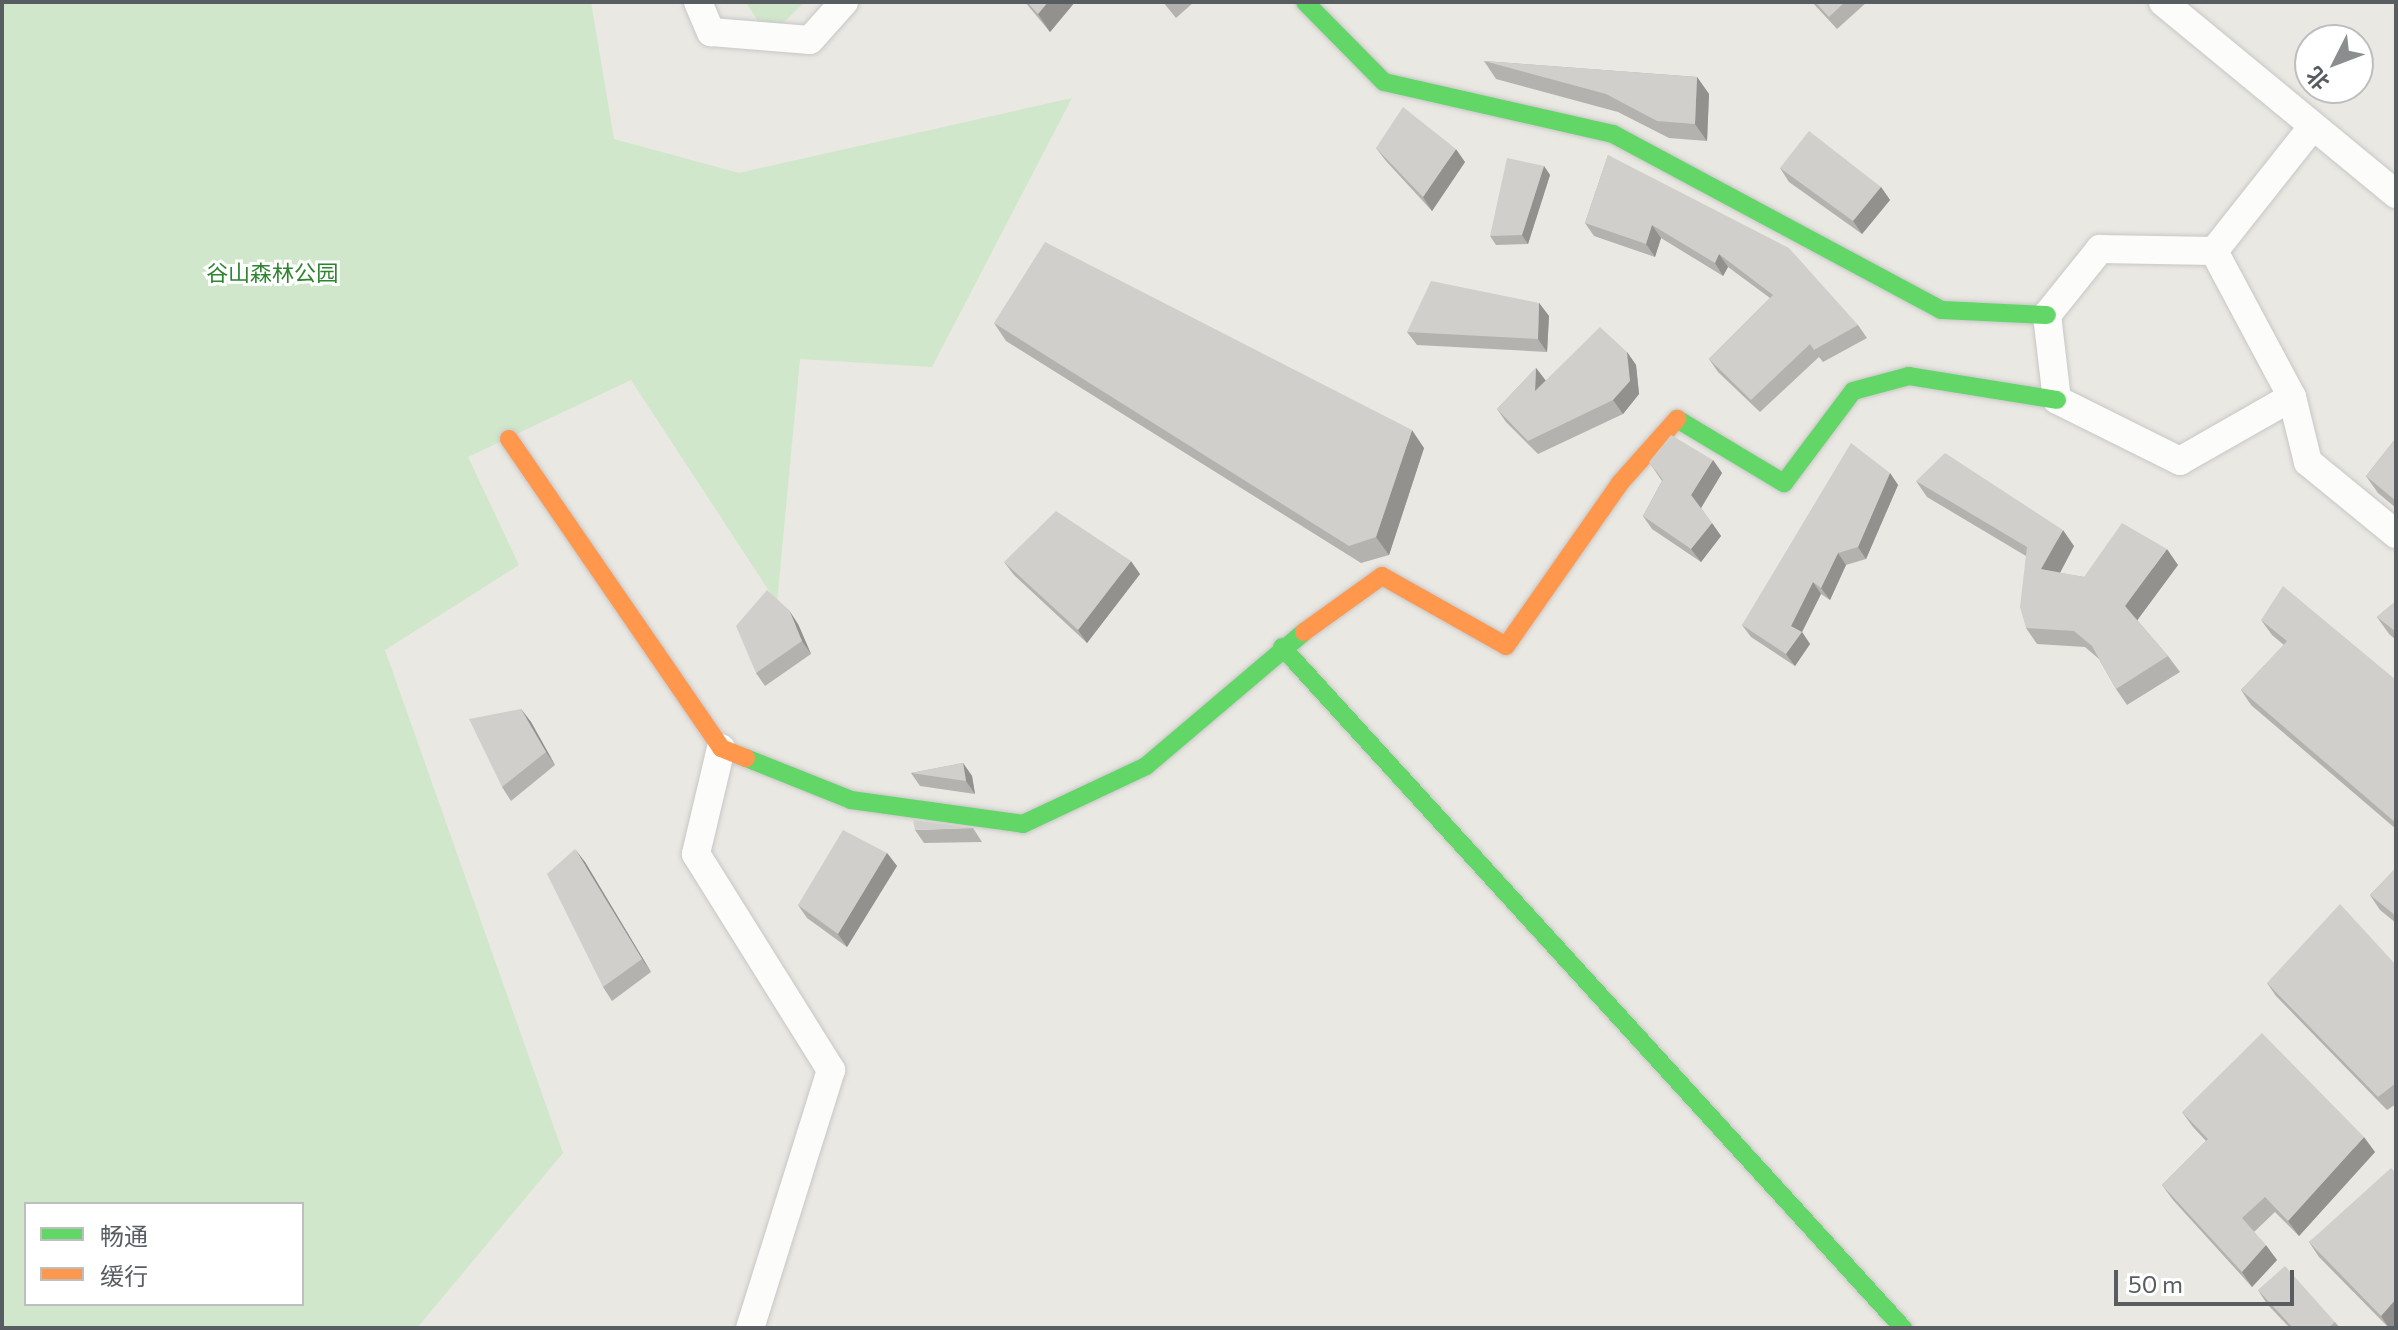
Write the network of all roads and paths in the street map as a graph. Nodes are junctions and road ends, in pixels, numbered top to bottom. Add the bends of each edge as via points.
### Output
1 (698, 2) edge
2 (844, 2) edge
3 (1305, 2) edge
4 (2163, 2) edge
5 (2313, 126) junction
6 (2396, 194) edge
7 (2214, 251) junction
8 (2047, 315) junction
9 (2292, 397) junction
10 (2057, 400) junction
11 (509, 439) dead end
12 (2396, 534) edge
13 (1282, 647) junction
14 (721, 748) junction
15 (750, 1328) edge
16 (1903, 1328) edge

1 - 2 street via 711,32 810,40
3 - 8 street via 1384,82 1613,134 1941,310
4 - 5 street
5 - 6 street
5 - 7 street
7 - 8 street via 2100,249
7 - 9 street
8 - 10 street
9 - 10 street via 2180,461
9 - 12 street via 2308,462
10 - 13 street via 1909,376 1853,391 1784,483 1675,418 1620,483 1506,646 1382,576
11 - 14 street
13 - 14 street via 1146,766 1023,824 851,800
13 - 16 street
14 - 15 street via 696,854 831,1070

